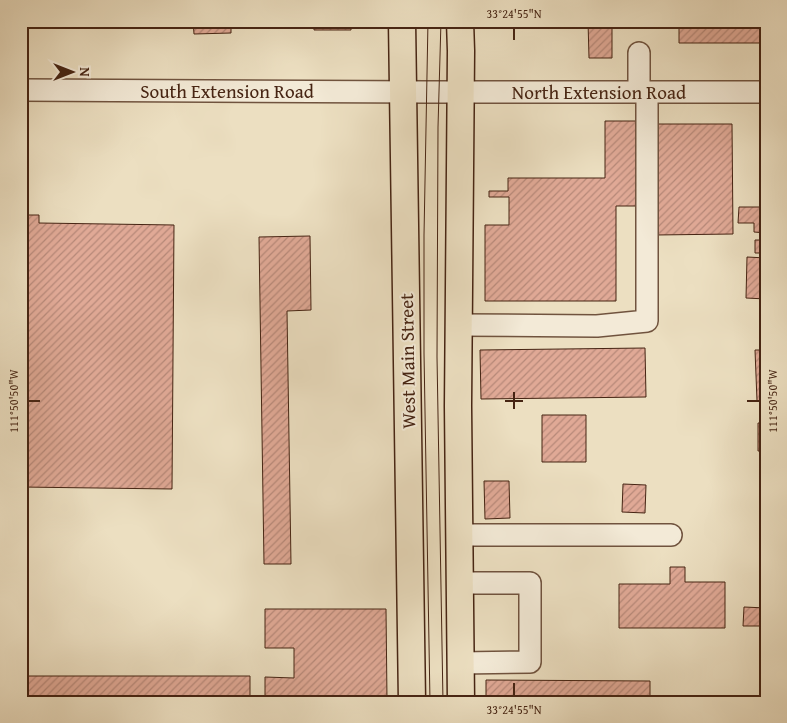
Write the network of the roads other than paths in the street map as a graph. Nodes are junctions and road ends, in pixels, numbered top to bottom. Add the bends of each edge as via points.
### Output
1 (402, 21) edge
2 (460, 21) edge
3 (639, 53) dead end
4 (21, 90) edge
5 (403, 92) junction
6 (433, 92) joint
7 (460, 92) junction
8 (643, 92) junction
9 (766, 92) edge
10 (459, 325) junction
11 (459, 535) junction
12 (671, 535) dead end
13 (460, 583) junction
14 (460, 663) junction
15 (412, 702) edge
16 (461, 702) edge

1 - 5 main road, West Main Street
2 - 7 main road
3 - 8 street
4 - 5 street, South Extension Road
5 - 6 street, South Extension Road
5 - 15 main road, West Main Street
6 - 7 street, North Extension Road
7 - 8 street, North Extension Road
7 - 10 main road
8 - 9 street, North Extension Road
8 - 10 street via 647,322 597,326
10 - 11 main road
11 - 12 street
11 - 13 main road
13 - 14 main road
13 - 14 street via 530,583 530,662
14 - 16 main road

